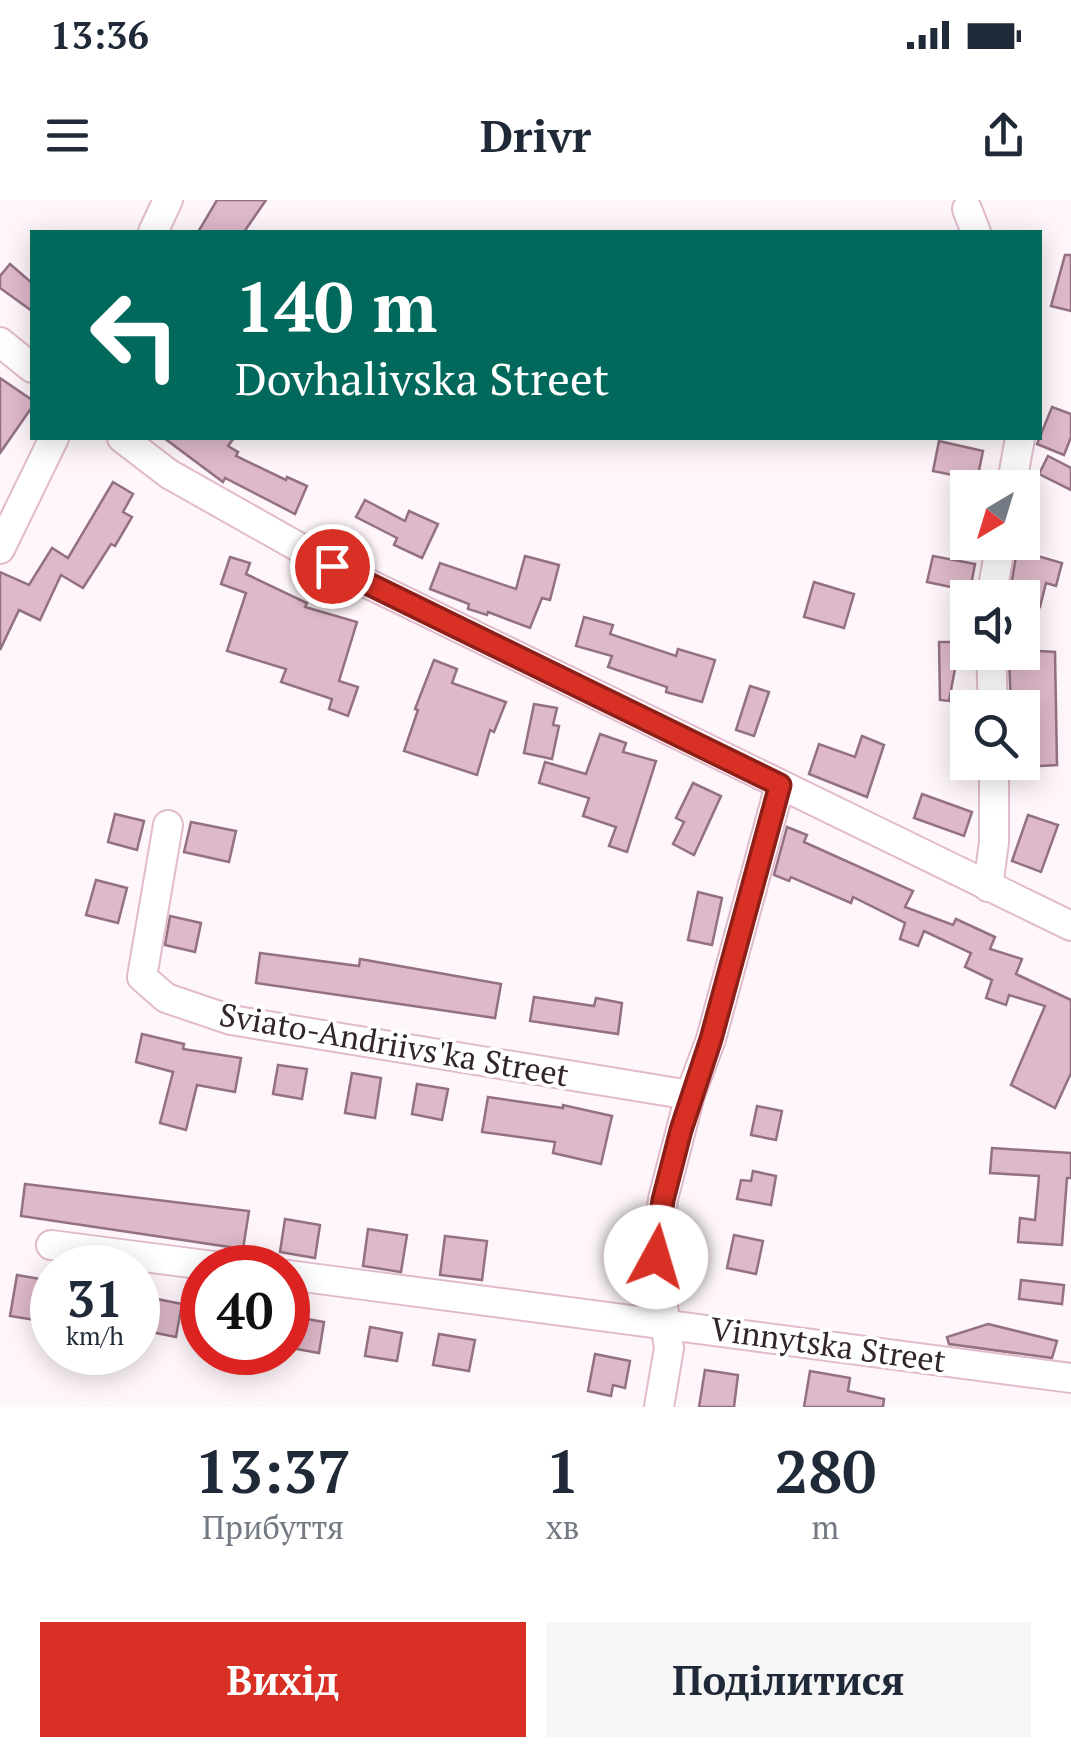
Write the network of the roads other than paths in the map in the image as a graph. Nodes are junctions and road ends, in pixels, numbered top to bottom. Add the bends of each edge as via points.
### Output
1 (168, 200) edge
2 (153, 230) edge
3 (0, 342) edge
4 (30, 366) edge
5 (53, 440) edge
6 (125, 440) edge
7 (1020, 440) edge
8 (1014, 470) edge
9 (0, 549) edge
10 (994, 780) edge
11 (780, 785) junction
12 (168, 825) dead end
13 (988, 888) junction
14 (1071, 926) edge
15 (690, 1095) junction
16 (310, 1278) edge
17 (664, 1323) junction
18 (1071, 1378) edge
19 (660, 1407) edge

1 - 2 street
3 - 4 street
5 - 9 street
6 - 11 street via 169,474 332,566
7 - 8 street
10 - 13 street
11 - 13 street
11 - 15 street
12 - 15 street, Sviato-Andriivs'ka Street via 142,977 166,998 231,1020
13 - 14 street
15 - 17 street via 660,1219 656,1257
16 - 17 street, Vinnytska Street
17 - 18 street, Vinnytska Street
17 - 19 street via 669,1348

